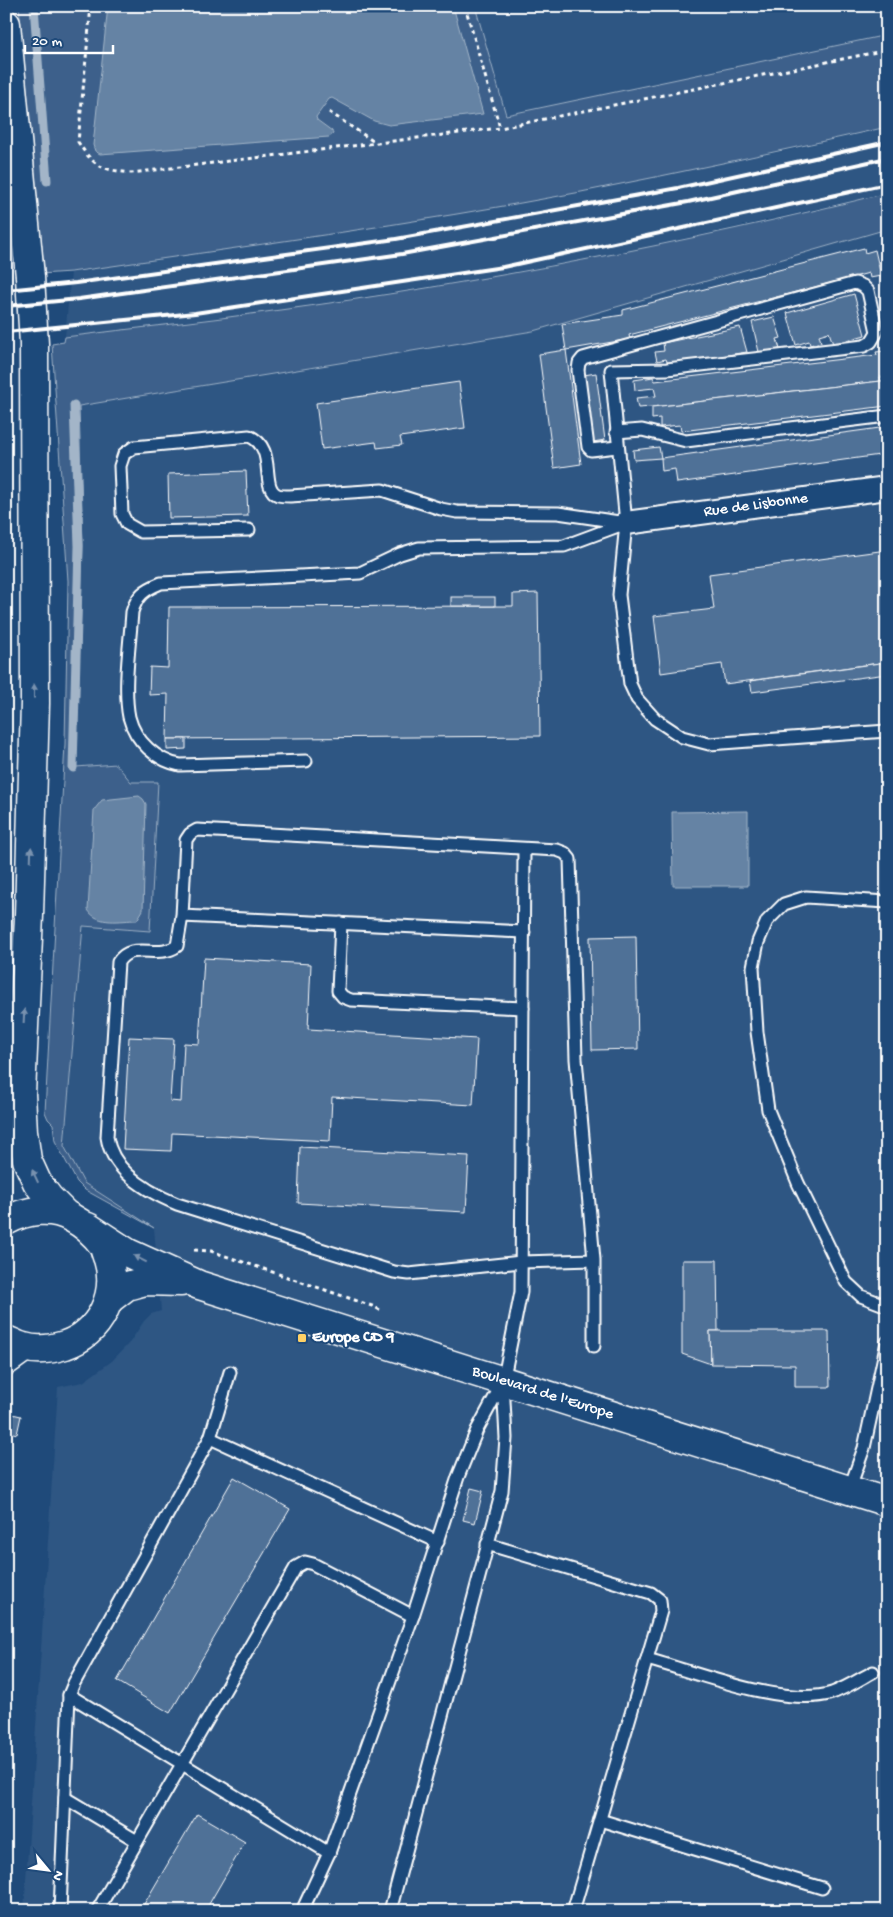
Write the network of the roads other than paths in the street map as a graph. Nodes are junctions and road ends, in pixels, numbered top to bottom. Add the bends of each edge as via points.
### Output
1 (6, 24) edge
2 (610, 350) junction
3 (611, 370) junction
4 (887, 416) edge
5 (616, 432) junction
6 (617, 447) junction
7 (887, 488) edge
8 (626, 523) junction
9 (249, 530) dead end
10 (887, 731) edge
11 (306, 761) dead end
12 (524, 849) junction
13 (887, 902) edge
14 (182, 916) junction
15 (341, 924) junction
16 (524, 932) junction
17 (523, 1008) junction
18 (10, 1216) edge
19 (76, 1220) junction
20 (594, 1260) junction
21 (521, 1262) junction
22 (199, 1285) junction
23 (110, 1298) junction
24 (887, 1306) edge
25 (887, 1342) edge
26 (594, 1346) dead end
27 (12, 1349) edge
28 (230, 1372) dead end
29 (503, 1382) junction
30 (210, 1438) junction
31 (850, 1490) junction
32 (887, 1502) edge
33 (438, 1542) junction
34 (487, 1544) junction
35 (413, 1616) junction
36 (647, 1659) junction
37 (873, 1672) dead end
38 (69, 1695) junction
39 (181, 1764) junction
40 (65, 1798) junction
41 (600, 1820) junction
42 (137, 1841) junction
43 (329, 1853) junction
44 (822, 1888) dead end
45 (60, 1911) edge
46 (96, 1911) edge
47 (302, 1911) edge
48 (390, 1911) edge
49 (573, 1911) edge

19 -> 1 main road via 49,1198 37,1182 27,1160 23,1132 21,1094 35,703 34,344
2 - 3 lane
2 - 3 lane via 855,283 868,291 877,332 864,346 668,369
2 - 6 lane via 582,358 578,370 588,447 597,450
3 - 5 lane
4 - 5 lane via 686,441 642,430
5 - 6 lane
6 - 8 lane
7 - 8 street, Rue de Lisbonne
8 - 9 lane via 558,513 456,512 382,490 277,495 270,488 263,447 258,439 248,436 134,447 124,454 120,466 122,514 127,524 142,532
8 - 10 lane via 619,595 630,684 637,699 655,719 682,737 709,744
8 - 11 lane via 564,546 418,548 360,573 161,583 148,588 136,599 132,612 127,700 130,720 141,740 154,754 167,763 180,765
12 - 14 lane via 196,830 186,840
12 - 16 lane
12 - 20 lane via 557,850 566,852 570,859 576,1059
13 - 24 lane via 806,897 784,904 767,921 753,967 757,1032 768,1110 798,1183 846,1282 861,1296
14 - 15 lane
14 - 21 lane via 177,946 169,952 129,951 118,962 107,1137 115,1161 155,1195 170,1201 394,1272 408,1274
15 - 16 lane
15 - 17 lane via 338,991 343,997 351,1000
16 - 17 lane
17 - 21 lane
18 - 19 main road, Boulevard de l'Europe via 40,1210
22 -> 19 main road, Boulevard de l'Europe via 135,1256
19 - 23 main road via 104,1247 112,1272
20 - 21 lane
20 - 26 lane
21 - 29 lane via 520,1292
22 - 23 main road, Boulevard de l'Europe via 173,1281 145,1282 127,1286
22 - 29 main road, Boulevard de l'Europe
23 - 27 main road via 98,1323 77,1341 51,1349
25 - 31 lane via 864,1448
28 - 30 lane
29 - 31 main road, Boulevard de l'Europe
29 - 33 lane via 477,1430
29 - 34 lane via 506,1438 502,1491
30 - 33 lane
30 - 38 lane
31 - 32 main road, Boulevard de l'Europe
33 - 35 lane
34 - 36 lane via 651,1593 660,1600 661,1611
34 - 48 lane
35 - 39 lane via 313,1564 305,1562 296,1567
35 - 43 lane
36 - 37 lane via 762,1692 797,1697 831,1693
36 - 41 lane
38 - 39 lane
38 - 40 lane
39 - 42 lane
39 - 43 lane
40 - 42 lane
40 - 45 lane
41 - 44 lane
41 - 49 lane
42 - 46 lane
43 - 47 lane

